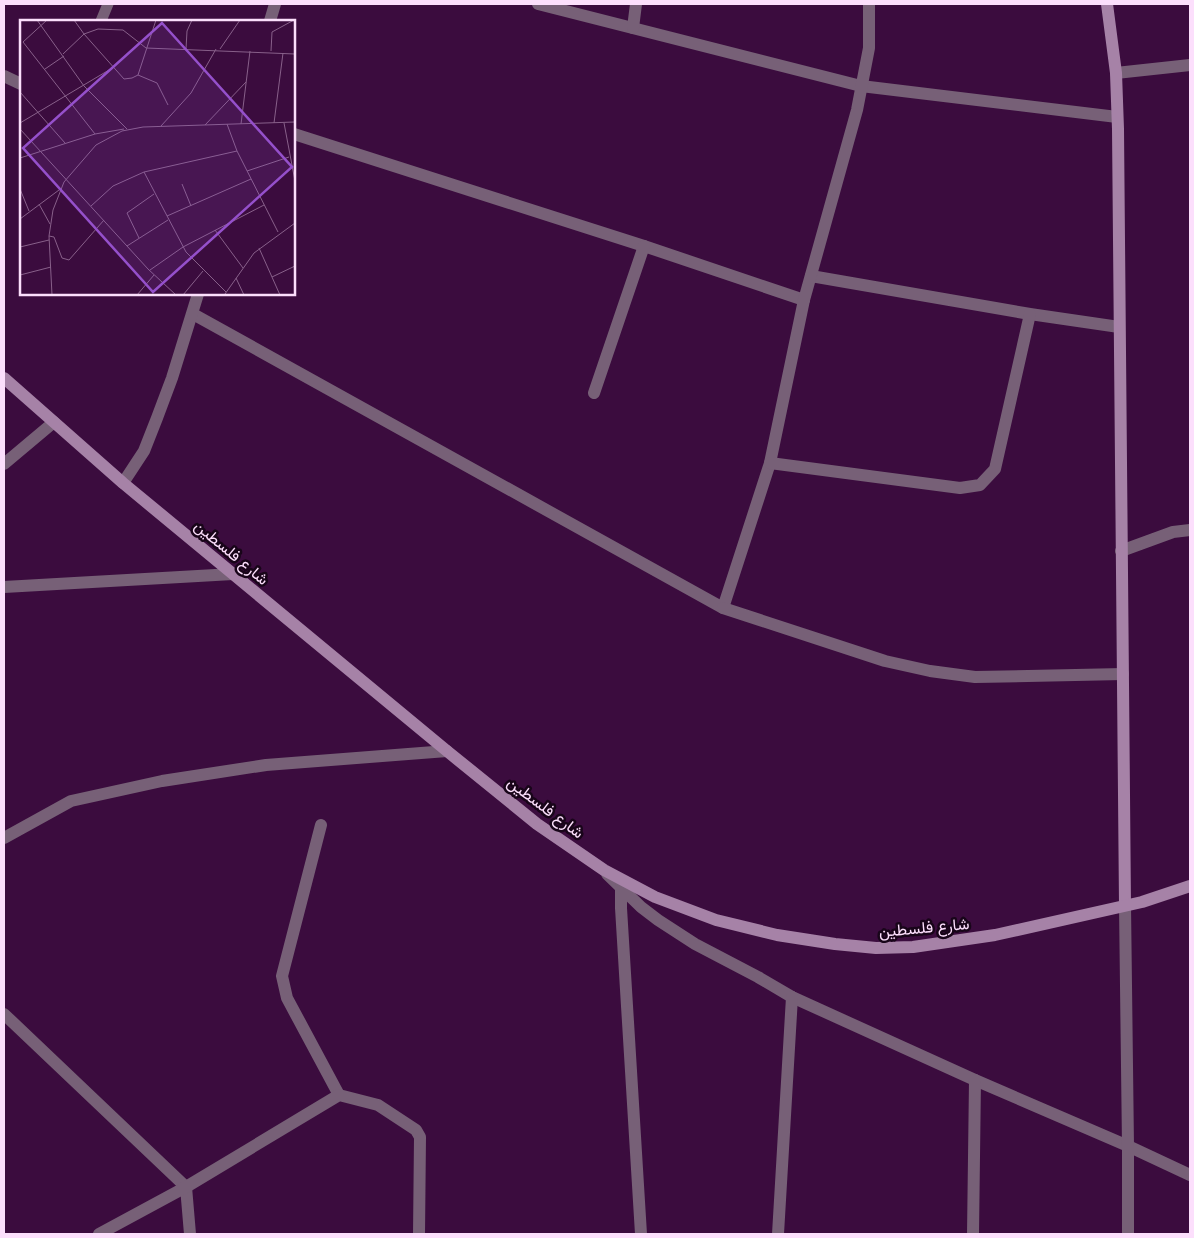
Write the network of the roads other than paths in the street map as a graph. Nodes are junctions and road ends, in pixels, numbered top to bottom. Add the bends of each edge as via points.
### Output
1 (108, 4) edge
2 (275, 4) edge
3 (538, 4) edge
4 (636, 4) edge
5 (869, 4) edge
6 (1107, 4) edge
7 (101, 20) edge
8 (270, 20) edge
9 (633, 28) junction
10 (1190, 65) edge
11 (1116, 73) junction
12 (4, 76) edge
13 (20, 84) edge
14 (861, 86) junction
15 (1117, 117) junction
16 (295, 134) edge
17 (644, 246) junction
18 (811, 276) junction
19 (198, 295) edge
20 (804, 300) junction
21 (193, 314) junction
22 (1030, 314) junction
23 (1119, 327) junction
24 (4, 378) edge
25 (594, 393) dead end
26 (54, 422) junction
27 (770, 463) junction
28 (4, 464) edge
29 (123, 483) junction
30 (1190, 530) edge
31 (1121, 550) junction
32 (233, 574) junction
33 (4, 587) edge
34 (723, 608) junction
35 (1122, 674) junction
36 (447, 751) junction
37 (321, 825) dead end
38 (4, 838) edge
39 (604, 870) junction
40 (1190, 886) edge
41 (621, 887) junction
42 (1125, 905) junction
43 (792, 997) junction
44 (4, 1014) edge
45 (975, 1080) junction
46 (338, 1095) junction
47 (1128, 1146) junction
48 (1190, 1175) edge
49 (186, 1187) junction
50 (100, 1234) edge
51 (190, 1234) edge
52 (419, 1234) edge
53 (641, 1234) edge
54 (778, 1234) edge
55 (973, 1234) edge
56 (1128, 1234) edge

1 - 7 lane
2 - 8 street
3 - 9 street
4 - 9 street
5 - 14 street via 869,48
6 - 11 street
9 - 14 street
10 - 11 street
11 - 15 street
12 - 13 street
14 - 15 street
14 - 18 street
15 - 23 street
16 - 17 street
17 - 20 street
17 - 25 street
18 - 20 street
18 - 22 street
19 - 21 street
20 - 27 street
21 - 29 street via 144,451
21 - 34 street
22 - 23 street
22 - 27 street via 995,468 980,485 960,488
23 - 31 street
24 - 26 street, شارع فلسطين
26 - 28 street
26 - 29 street, شارع فلسطين
27 - 34 street
29 - 32 street, شارع فلسطين
30 - 31 street via 1173,532
31 - 35 street
32 - 33 street
32 - 36 street, شارع فلسطين
34 - 35 street via 884,661 930,671 975,676
35 - 42 street
36 - 38 street via 266,765 162,781 71,801
36 - 39 street, شارع فلسطين via 537,824
37 - 46 street via 282,976 287,998
39 - 41 street
39 - 42 street, شارع فلسطين via 655,897 716,920 777,935 876,948 952,943
40 - 42 street, شارع فلسطين
41 - 43 street via 641,907 695,944
41 - 53 street
42 - 47 street
43 - 45 street
43 - 54 street
44 - 49 street
45 - 47 street
45 - 55 street
46 - 49 street
46 - 52 street via 378,1105 416,1130 420,1137
47 - 48 street
47 - 56 street
49 - 50 street
49 - 51 street

